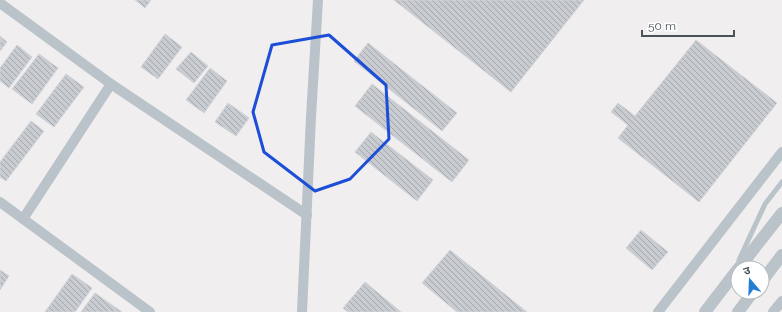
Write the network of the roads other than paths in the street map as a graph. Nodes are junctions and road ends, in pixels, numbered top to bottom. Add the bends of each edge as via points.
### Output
1 (318, 0) edge
2 (0, 3) edge
3 (111, 84) junction
4 (782, 152) edge
5 (782, 182) edge
6 (0, 202) edge
7 (782, 212) edge
8 (307, 215) junction
9 (23, 220) junction
10 (782, 255) edge
11 (741, 260) edge
12 (745, 260) edge
13 (770, 271) edge
14 (730, 280) edge
15 (748, 300) edge
16 (782, 301) edge
17 (150, 312) edge
18 (302, 312) edge
19 (658, 312) edge
20 (705, 312) edge
21 (738, 312) edge
22 (774, 312) edge

1 - 8 street via 310,117
2 - 3 street
3 - 8 street
3 - 9 street
4 - 19 street
5 - 11 lane via 765,204
6 - 9 street
7 - 12 street
8 - 18 street
9 - 17 street
10 - 13 street
14 - 20 street
15 - 21 street
16 - 22 street

